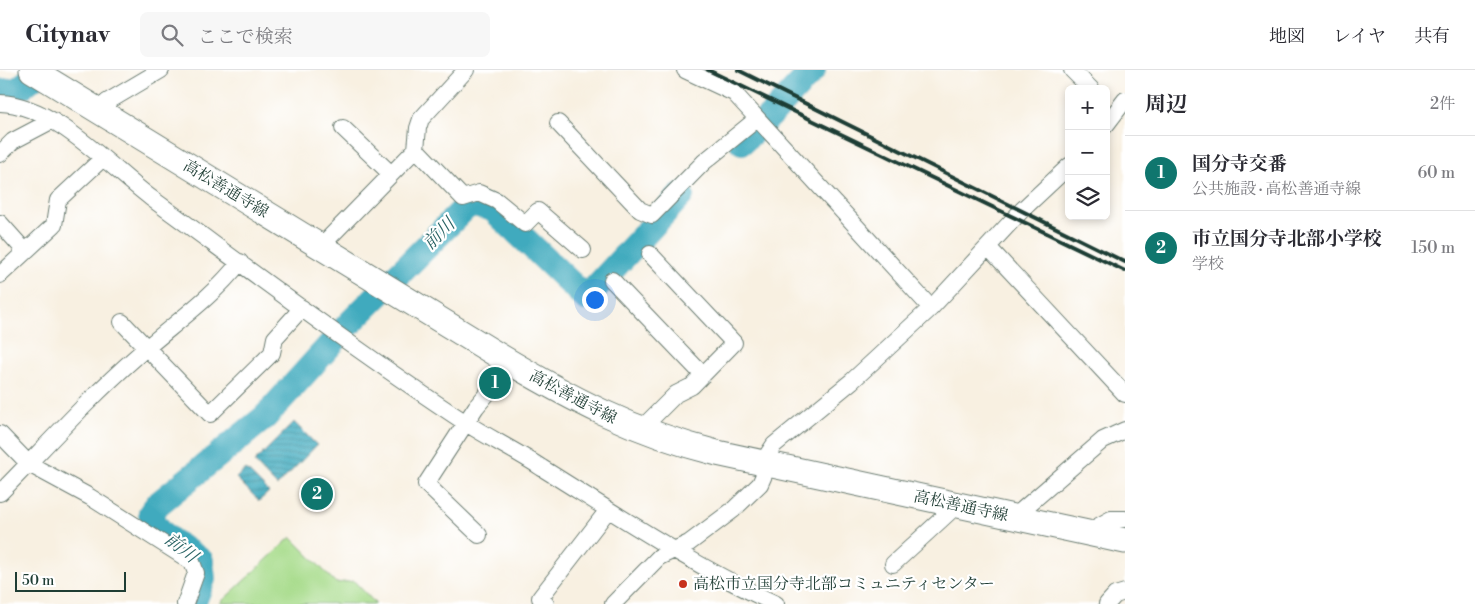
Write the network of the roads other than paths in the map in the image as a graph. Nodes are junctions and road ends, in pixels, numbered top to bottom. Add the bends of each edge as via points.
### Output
1 (161, 70) edge
2 (466, 70) edge
3 (685, 70) edge
4 (1072, 70) edge
5 (41, 76) edge
6 (1087, 85) edge
7 (0, 103) edge
8 (100, 112) junction
9 (757, 119) junction
10 (51, 121) junction
11 (558, 123) dead end
12 (343, 128) dead end
13 (416, 148) junction
14 (0, 154) edge
15 (102, 158) junction
16 (1065, 170) edge
17 (391, 174) junction
18 (0, 223) edge
19 (321, 246) junction
20 (988, 247) junction
21 (583, 250) dead end
22 (25, 252) junction
23 (650, 254) dead end
24 (240, 262) junction
25 (0, 275) edge
26 (612, 280) dead end
27 (302, 308) junction
28 (931, 308) junction
29 (122, 322) dead end
30 (146, 348) junction
31 (512, 364) junction
32 (703, 375) junction
33 (1125, 394) edge
34 (466, 423) junction
35 (641, 429) junction
36 (1125, 430) edge
37 (0, 434) edge
38 (766, 463) junction
39 (29, 464) junction
40 (0, 493) edge
41 (957, 505) junction
42 (608, 510) junction
43 (1014, 517) junction
44 (1125, 519) edge
45 (1086, 532) junction
46 (479, 535) dead end
47 (1125, 541) edge
48 (674, 550) junction
49 (893, 564) dead end
50 (1125, 592) edge
51 (185, 604) edge
52 (546, 604) edge
53 (613, 604) edge
54 (776, 604) edge
55 (1107, 604) edge

1 - 8 street via 107,102
2 - 13 street via 421,120
3 - 9 street via 734,93
4 - 6 street
5 - 8 main road, 高松善通寺線
7 - 10 street via 16,103
8 - 19 main road, 高松善通寺線
9 - 11 street via 704,162 652,215 640,210
9 - 28 street
10 - 14 street via 13,141
10 - 15 street via 73,133
12 - 17 street
13 - 17 street
13 - 21 street via 463,198 479,193 497,201 525,224 538,211
15 - 22 street via 58,200 54,225
15 - 24 street
16 - 20 street
17 - 19 street
18 - 22 street
19 - 31 main road, 高松善通寺線
20 - 28 street
20 - 33 street
22 - 25 street
23 - 32 street via 734,343
24 - 27 street
24 - 30 street via 206,299
26 - 32 street
27 - 30 street via 275,338 272,353 210,414
27 - 34 street
28 - 38 street via 852,380 774,444
29 - 30 street
30 - 39 street
31 - 34 street
31 - 35 main road, 高松善通寺線 via 568,397
32 - 35 street via 692,386 676,394
34 - 42 street
34 - 46 street via 426,484
35 - 38 main road, 高松善通寺線 via 671,441
36 - 43 street via 1103,440
37 - 39 street
38 - 41 main road, 高松善通寺線
38 - 48 street via 760,484 748,496 689,543
39 - 40 street
39 - 51 street via 90,497 192,562 196,573
41 - 43 main road, 高松善通寺線
41 - 49 street
42 - 48 street
42 - 52 street via 540,598
43 - 45 main road, 高松善通寺線
44 - 45 street via 1111,519
45 - 47 main road, 高松善通寺線
48 - 53 street via 660,557
48 - 54 street
50 - 55 street via 1115,595

